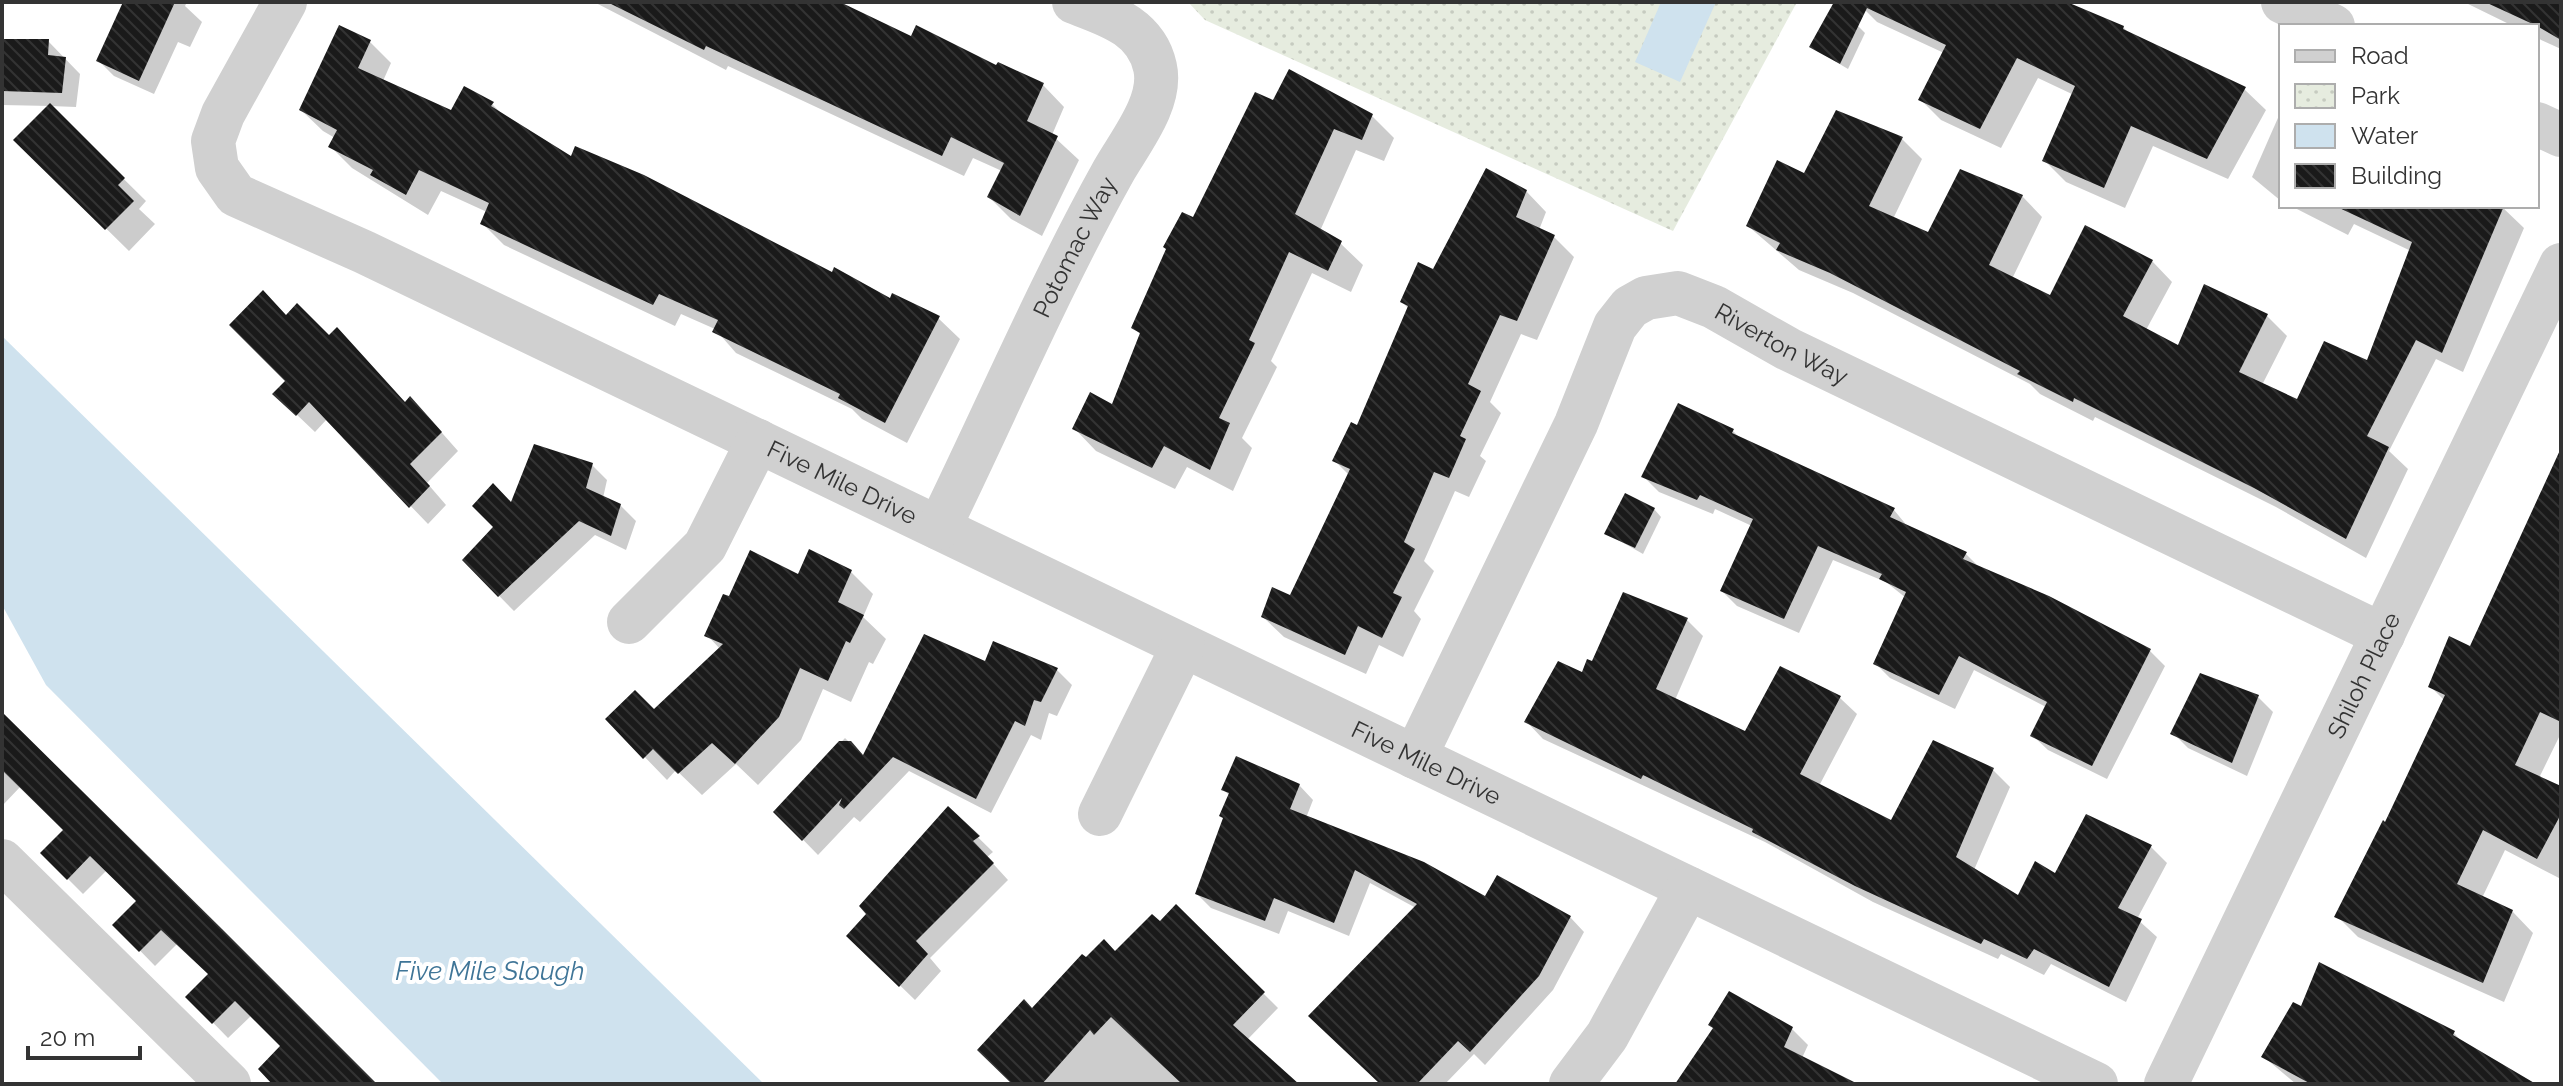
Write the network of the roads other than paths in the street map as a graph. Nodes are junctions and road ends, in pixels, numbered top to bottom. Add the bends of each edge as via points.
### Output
1 (285, 2) edge
2 (1074, 2) edge
3 (2283, 2) edge
4 (2329, 24) edge
5 (2539, 125) edge
6 (2561, 135) edge
7 (2561, 265) edge
8 (758, 441) junction
9 (939, 528) junction
10 (629, 622) dead end
11 (2383, 635) junction
12 (1183, 646) junction
13 (1415, 757) junction
14 (1100, 814) dead end
15 (2, 861) edge
16 (1688, 888) junction
17 (229, 1084) edge
18 (1571, 1084) edge
19 (2096, 1084) edge
20 (2166, 1084) edge

1 - 8 street, Five Mile Drive via 213,141 217,168 236,195
2 - 9 street, Potomac Way via 1115,18 1138,34 1155,67 1151,104 1096,203
3 - 4 street
5 - 6 street
7 - 11 street, Shiloh Place
8 - 9 street, Five Mile Drive
8 - 10 street, Five Mile Drive via 705,546
9 - 12 street, Five Mile Drive
11 - 13 street, Riverton Way via 1678,293 1646,298 1630,307 1615,326 1576,424
11 - 20 street, Shiloh Place
12 - 13 street, Five Mile Drive
12 - 14 street
13 - 16 street, Five Mile Drive
15 - 17 street
16 - 18 street via 1607,1036
16 - 19 street, Five Mile Drive

